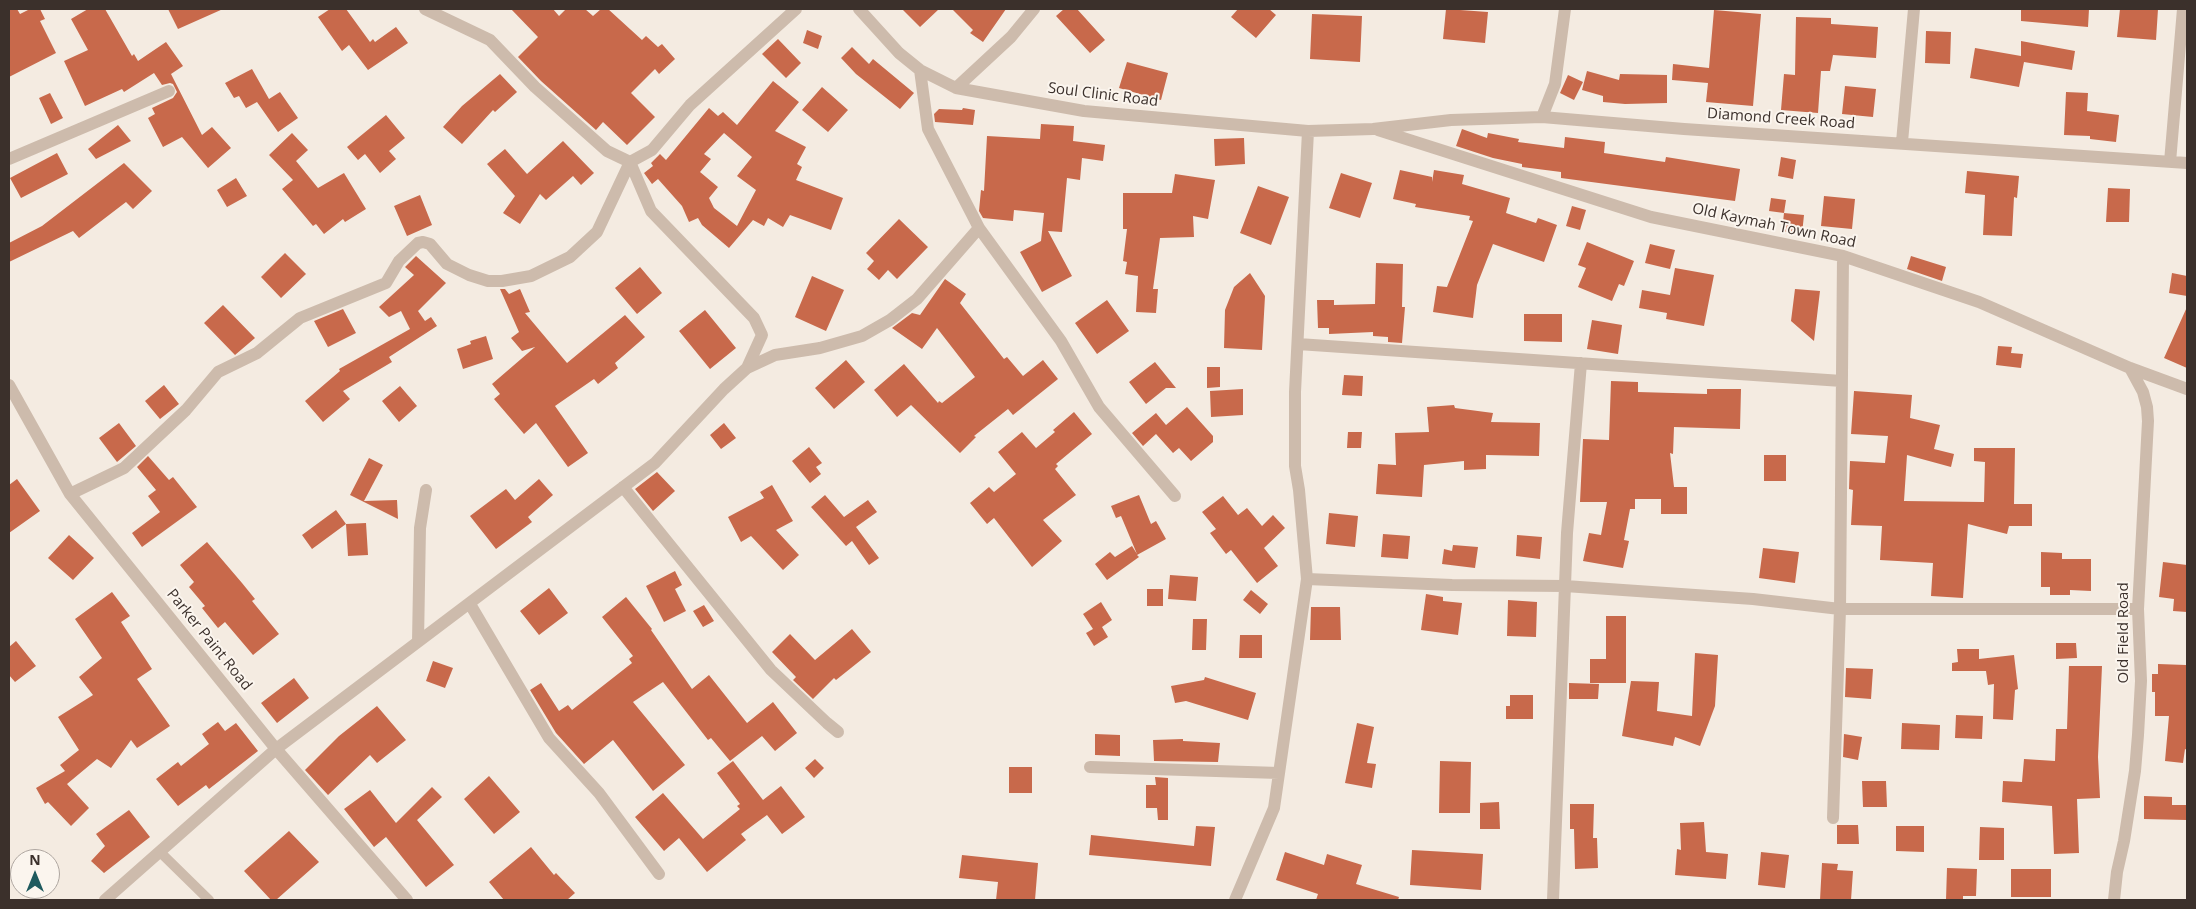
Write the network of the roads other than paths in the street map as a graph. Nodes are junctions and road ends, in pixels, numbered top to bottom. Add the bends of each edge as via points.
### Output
1 (425, 9) edge
2 (796, 9) edge
3 (860, 9) edge
4 (1034, 9) edge
5 (1565, 9) edge
6 (1914, 9) edge
7 (2183, 9) edge
8 (920, 70) junction
9 (956, 88) junction
10 (169, 91) dead end
11 (1542, 117) junction
12 (1373, 129) junction
13 (1308, 131) junction
14 (1902, 142) junction
15 (9, 159) edge
16 (630, 162) junction
17 (2170, 162) junction
18 (2187, 164) edge
19 (979, 228) junction
20 (1843, 256) junction
21 (1298, 344) junction
22 (1581, 363) junction
23 (747, 368) junction
24 (2130, 368) junction
25 (1842, 381) junction
26 (2187, 389) edge
27 (10, 392) edge
28 (623, 487) junction
29 (426, 490) dead end
30 (70, 494) junction
31 (1175, 496) dead end
32 (1306, 579) junction
33 (1565, 586) junction
34 (470, 604) junction
35 (1840, 609) junction
36 (2138, 609) junction
37 (418, 642) junction
38 (838, 732) dead end
39 (276, 749) junction
40 (1090, 767) dead end
41 (1279, 773) junction
42 (1833, 818) dead end
43 (161, 853) junction
44 (659, 874) dead end
45 (105, 900) edge
46 (209, 900) edge
47 (407, 900) edge
48 (1235, 900) edge
49 (1553, 900) edge
50 (2114, 900) edge

1 - 16 street via 490,40 535,87 607,151
2 - 16 street via 690,105 652,150
3 - 8 street, Soul Clinic Road via 899,53
4 - 9 street via 1011,37
5 - 11 street via 1555,84
6 - 14 street
7 - 17 street
8 - 9 street, Soul Clinic Road
8 - 19 street via 928,129
9 - 13 street, Soul Clinic Road via 1084,112
10 - 15 street
11 - 12 street, Diamond Creek Road via 1451,120
11 - 14 street, Diamond Creek Road
12 - 13 street, Soul Clinic Road
12 - 20 street, Old Kaymah Town Road via 1652,217
13 - 21 street
14 - 17 street, Diamond Creek Road
16 - 23 street via 651,211 754,318 762,335
16 - 30 street via 597,232 570,258 531,276 488,281 447,264 430,244 418,244 399,261 386,283 300,318 257,353 218,372 186,410 124,468
17 - 18 street, Diamond Creek Road
19 - 23 street via 917,299 890,320 862,336 820,348 775,355
19 - 31 street via 1061,341 1099,407
20 - 24 street, Old Kaymah Town Road via 1978,302
20 - 25 street
21 - 22 street
21 - 32 street via 1295,466
22 - 25 street
22 - 33 street
23 - 28 street via 656,463
24 - 26 street, Old Kaymah Town Road
24 - 36 street, Old Field Road via 2143,392 2148,421
25 - 35 street
27 - 30 street, Parker Paint Road
28 - 34 street
28 - 38 street via 771,670
29 - 37 street via 420,528
30 - 39 street, Parker Paint Road
32 - 33 street
32 - 41 street
33 - 35 street via 1753,599
33 - 49 street
34 - 37 street
34 - 44 street via 549,738 599,793
35 - 36 street
35 - 42 street
36 - 50 street, Old Field Road via 2138,735
37 - 39 street
39 - 43 street
39 - 47 street, Parker Paint Road
40 - 41 street
41 - 48 street via 1274,808
43 - 45 street
43 - 46 lane

